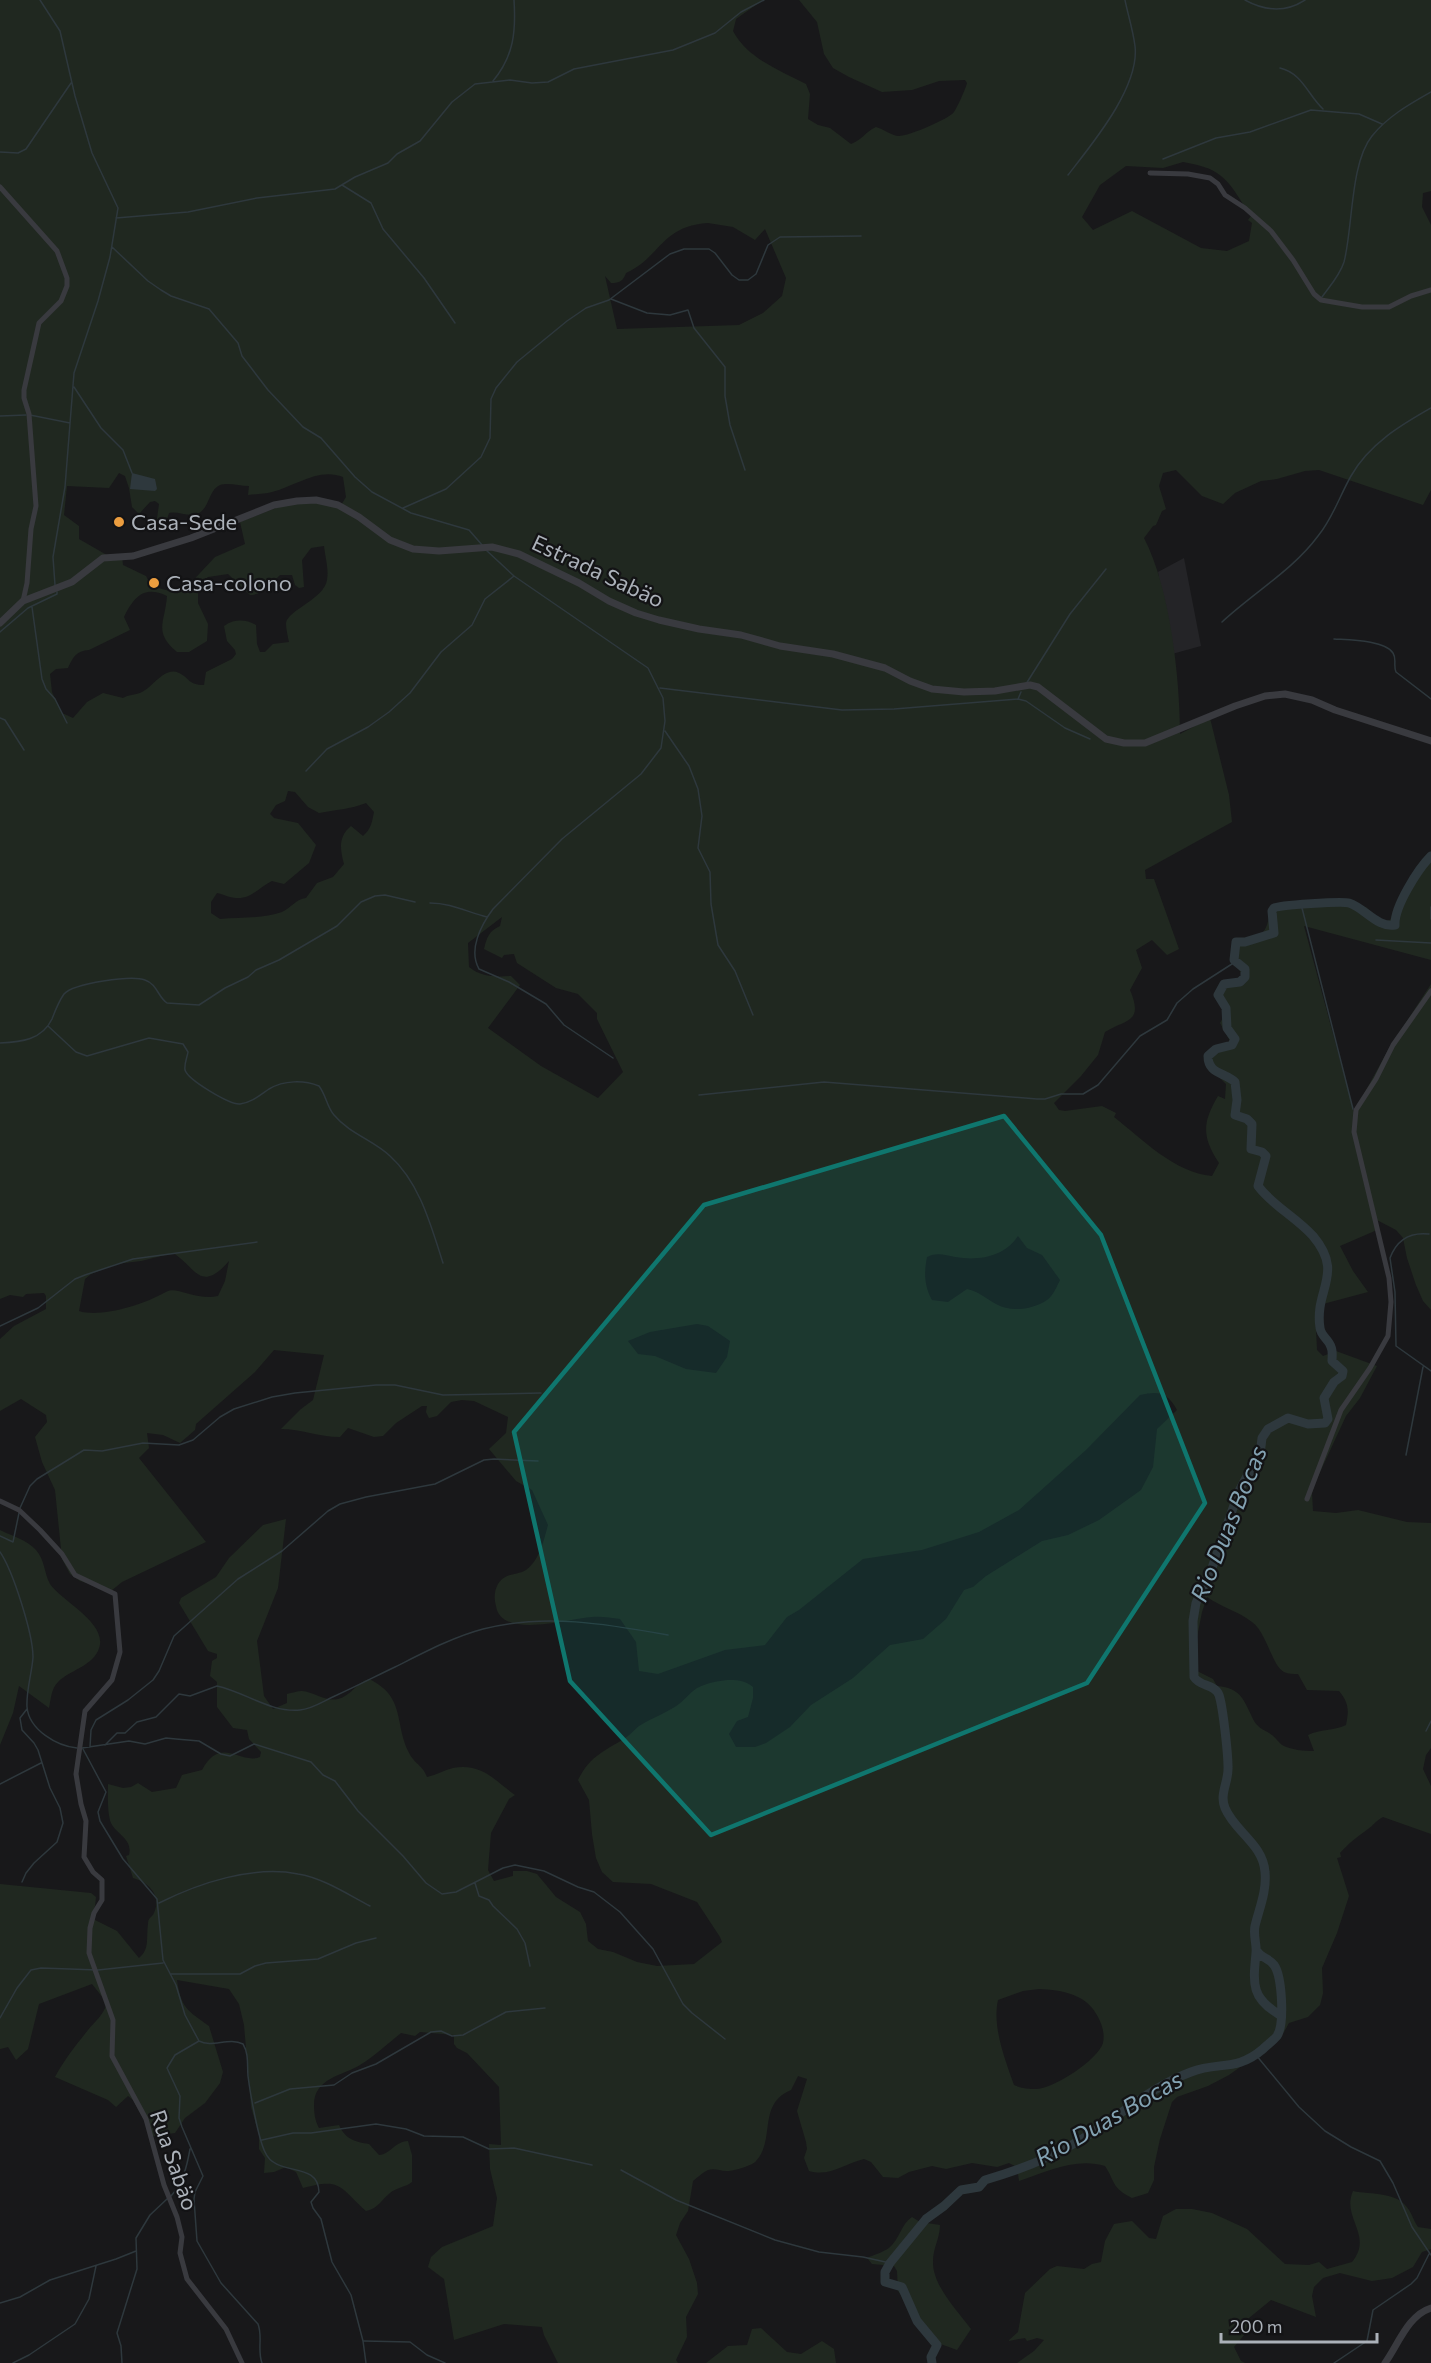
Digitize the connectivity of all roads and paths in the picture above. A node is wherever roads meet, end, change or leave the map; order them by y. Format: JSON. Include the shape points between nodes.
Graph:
{"nodes":[{"id":1,"x":1150,"y":173,"type":"dead end"},
{"id":2,"x":0,"y":188,"type":"edge"},
{"id":3,"x":1431,"y":290,"type":"edge"},
{"id":4,"x":23,"y":601,"type":"junction"},
{"id":5,"x":0,"y":622,"type":"edge"},
{"id":6,"x":1431,"y":741,"type":"edge"},
{"id":7,"x":1431,"y":991,"type":"edge"},
{"id":8,"x":1307,"y":1499,"type":"dead end"},
{"id":9,"x":0,"y":1501,"type":"edge"},
{"id":10,"x":1431,"y":2308,"type":"edge"},
{"id":11,"x":242,"y":2363,"type":"edge"},
{"id":12,"x":1385,"y":2363,"type":"edge"}],
"edges":[{"from":1,"to":3,"type":"street","via":[[1210,178],[1271,231],[1321,300],[1381,308]]},
{"from":2,"to":4,"type":"street","via":[[57,250],[67,278],[61,301],[39,323],[24,390],[36,506]]},
{"from":4,"to":5,"type":"street","name":"Estrada Sabäo"},
{"from":4,"to":6,"type":"street","name":"Estrada Sabäo","via":[[72,582],[103,558],[133,556],[274,505],[316,500],[338,505],[390,540],[413,549],[492,547],[519,554],[609,601],[659,620],[833,654],[885,668],[932,689],[964,692],[1038,687],[1106,740],[1145,743],[1265,696],[1285,694]]},
{"from":7,"to":8,"type":"street","via":[[1393,1045],[1354,1114],[1354,1132],[1389,1278],[1389,1332],[1341,1410]]},
{"from":9,"to":11,"type":"street","name":"Rua Sabäo","via":[[19,1510],[40,1530],[63,1554],[75,1575],[116,1594],[120,1652],[112,1680],[85,1711],[76,1774],[86,1821],[84,1857],[102,1880],[102,1900],[90,1928],[89,1953],[113,2020],[112,2056],[147,2119],[182,2236],[180,2253],[188,2279],[226,2329]]},
{"from":10,"to":12,"type":"street","via":[[1405,2329]]}]}
